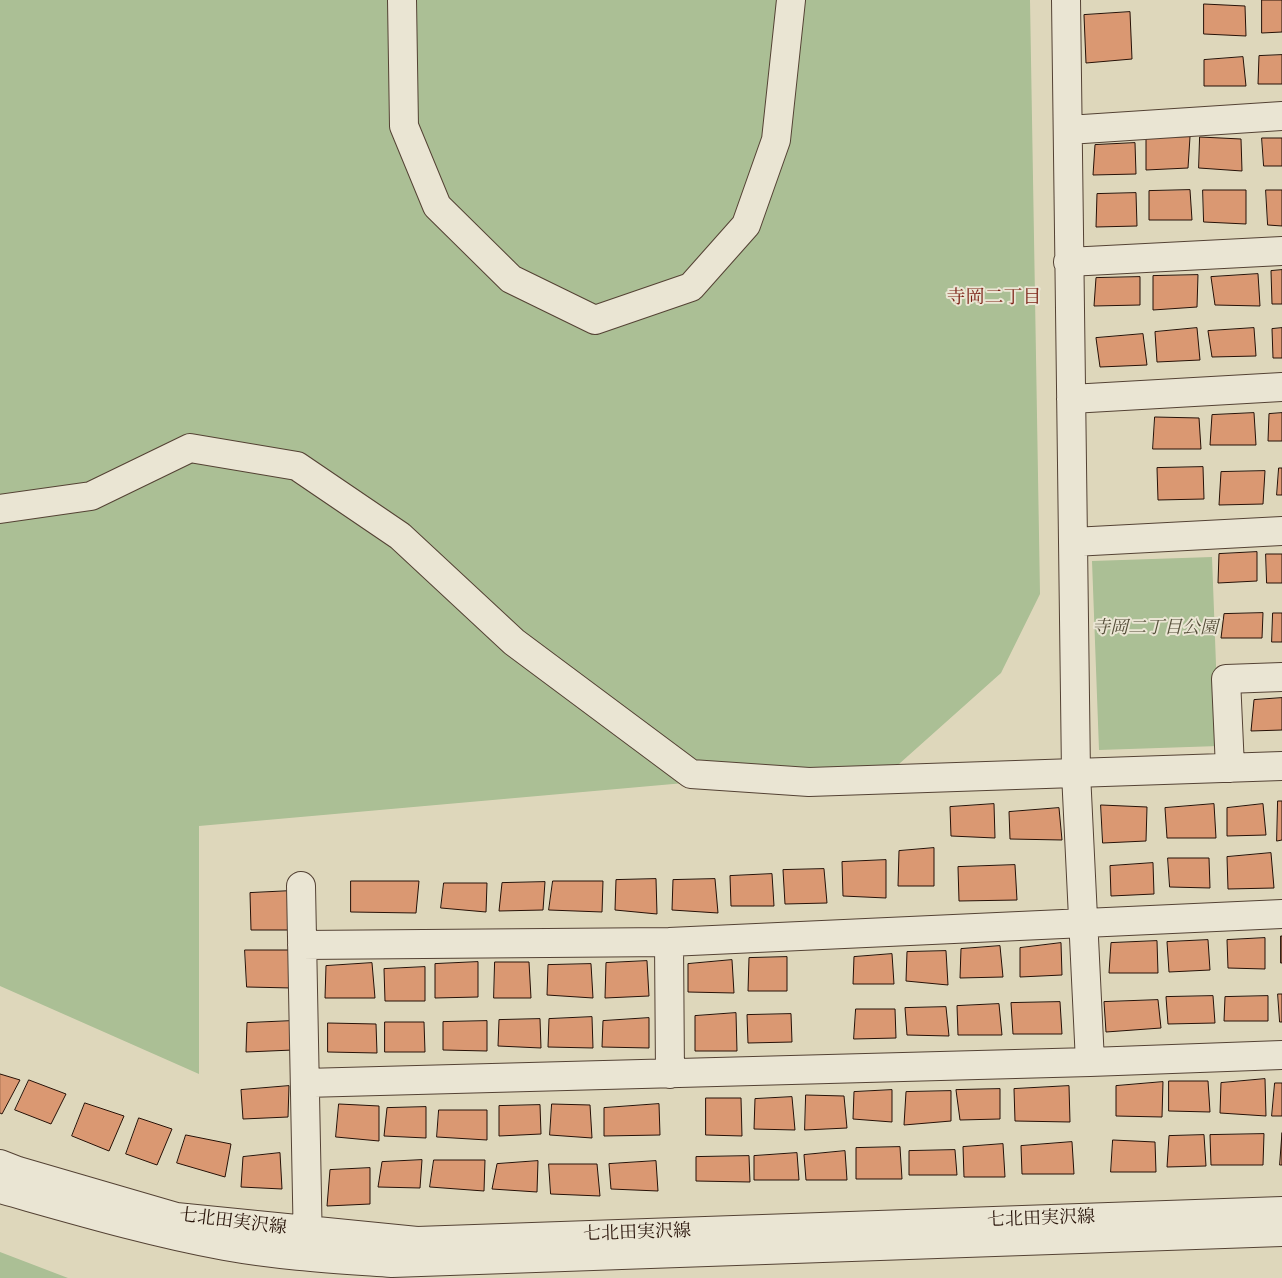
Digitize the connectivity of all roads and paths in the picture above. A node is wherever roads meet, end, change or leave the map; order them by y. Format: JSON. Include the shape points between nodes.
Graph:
{"nodes":[{"id":1,"x":402,"y":0,"type":"edge"},
{"id":2,"x":791,"y":0,"type":"edge"},
{"id":3,"x":1066,"y":0,"type":"edge"},
{"id":4,"x":1282,"y":116,"type":"edge"},
{"id":5,"x":1068,"y":130,"type":"junction"},
{"id":6,"x":1282,"y":251,"type":"edge"},
{"id":7,"x":1068,"y":262,"type":"junction"},
{"id":8,"x":1282,"y":387,"type":"edge"},
{"id":9,"x":1071,"y":399,"type":"junction"},
{"id":10,"x":0,"y":509,"type":"edge"},
{"id":11,"x":1282,"y":531,"type":"edge"},
{"id":12,"x":1073,"y":542,"type":"junction"},
{"id":13,"x":1282,"y":677,"type":"edge"},
{"id":14,"x":1282,"y":766,"type":"edge"},
{"id":15,"x":1230,"y":768,"type":"junction"},
{"id":16,"x":1076,"y":773,"type":"junction"},
{"id":17,"x":301,"y":886,"type":"dead end"},
{"id":18,"x":1282,"y":914,"type":"edge"},
{"id":19,"x":1084,"y":923,"type":"junction"},
{"id":20,"x":669,"y":942,"type":"junction"},
{"id":21,"x":302,"y":945,"type":"junction"},
{"id":22,"x":1282,"y":1055,"type":"edge"},
{"id":23,"x":1090,"y":1062,"type":"junction"},
{"id":24,"x":670,"y":1074,"type":"junction"},
{"id":25,"x":306,"y":1083,"type":"junction"},
{"id":26,"x":0,"y":1164,"type":"edge"},
{"id":27,"x":0,"y":1189,"type":"edge"},
{"id":28,"x":1282,"y":1211,"type":"edge"},
{"id":29,"x":1282,"y":1232,"type":"edge"},
{"id":30,"x":308,"y":1243,"type":"junction"}],
"edges":[{"from":1,"to":2,"type":"street","via":[[404,126],[437,206],[511,280],[595,320],[691,287],[746,225],[776,140]]},
{"from":3,"to":5,"type":"street"},
{"from":4,"to":5,"type":"street"},
{"from":5,"to":7,"type":"street"},
{"from":6,"to":7,"type":"street"},
{"from":7,"to":9,"type":"street"},
{"from":8,"to":9,"type":"street"},
{"from":9,"to":12,"type":"street"},
{"from":10,"to":16,"type":"street","via":[[91,496],[190,448],[297,466],[400,536],[514,642],[691,774],[809,782]]},
{"from":11,"to":12,"type":"street"},
{"from":12,"to":16,"type":"street"},
{"from":13,"to":15,"type":"street","via":[[1226,680]]},
{"from":14,"to":15,"type":"street"},
{"from":15,"to":16,"type":"street"},
{"from":16,"to":19,"type":"street"},
{"from":17,"to":21,"type":"street"},
{"from":18,"to":19,"type":"street"},
{"from":19,"to":20,"type":"street"},
{"from":19,"to":23,"type":"street"},
{"from":20,"to":21,"type":"street"},
{"from":20,"to":24,"type":"street"},
{"from":21,"to":25,"type":"street"},
{"from":22,"to":23,"type":"street"},
{"from":23,"to":24,"type":"street"},
{"from":24,"to":25,"type":"street"},
{"from":25,"to":30,"type":"street"},
{"from":26,"to":30,"type":"street","name":"七北田実沢線","via":[[176,1217]]},
{"from":27,"to":30,"type":"street","via":[[147,1230],[227,1246]]},
{"from":28,"to":30,"type":"street","name":"七北田実沢線"},
{"from":29,"to":30,"type":"street","via":[[392,1263]]}]}
